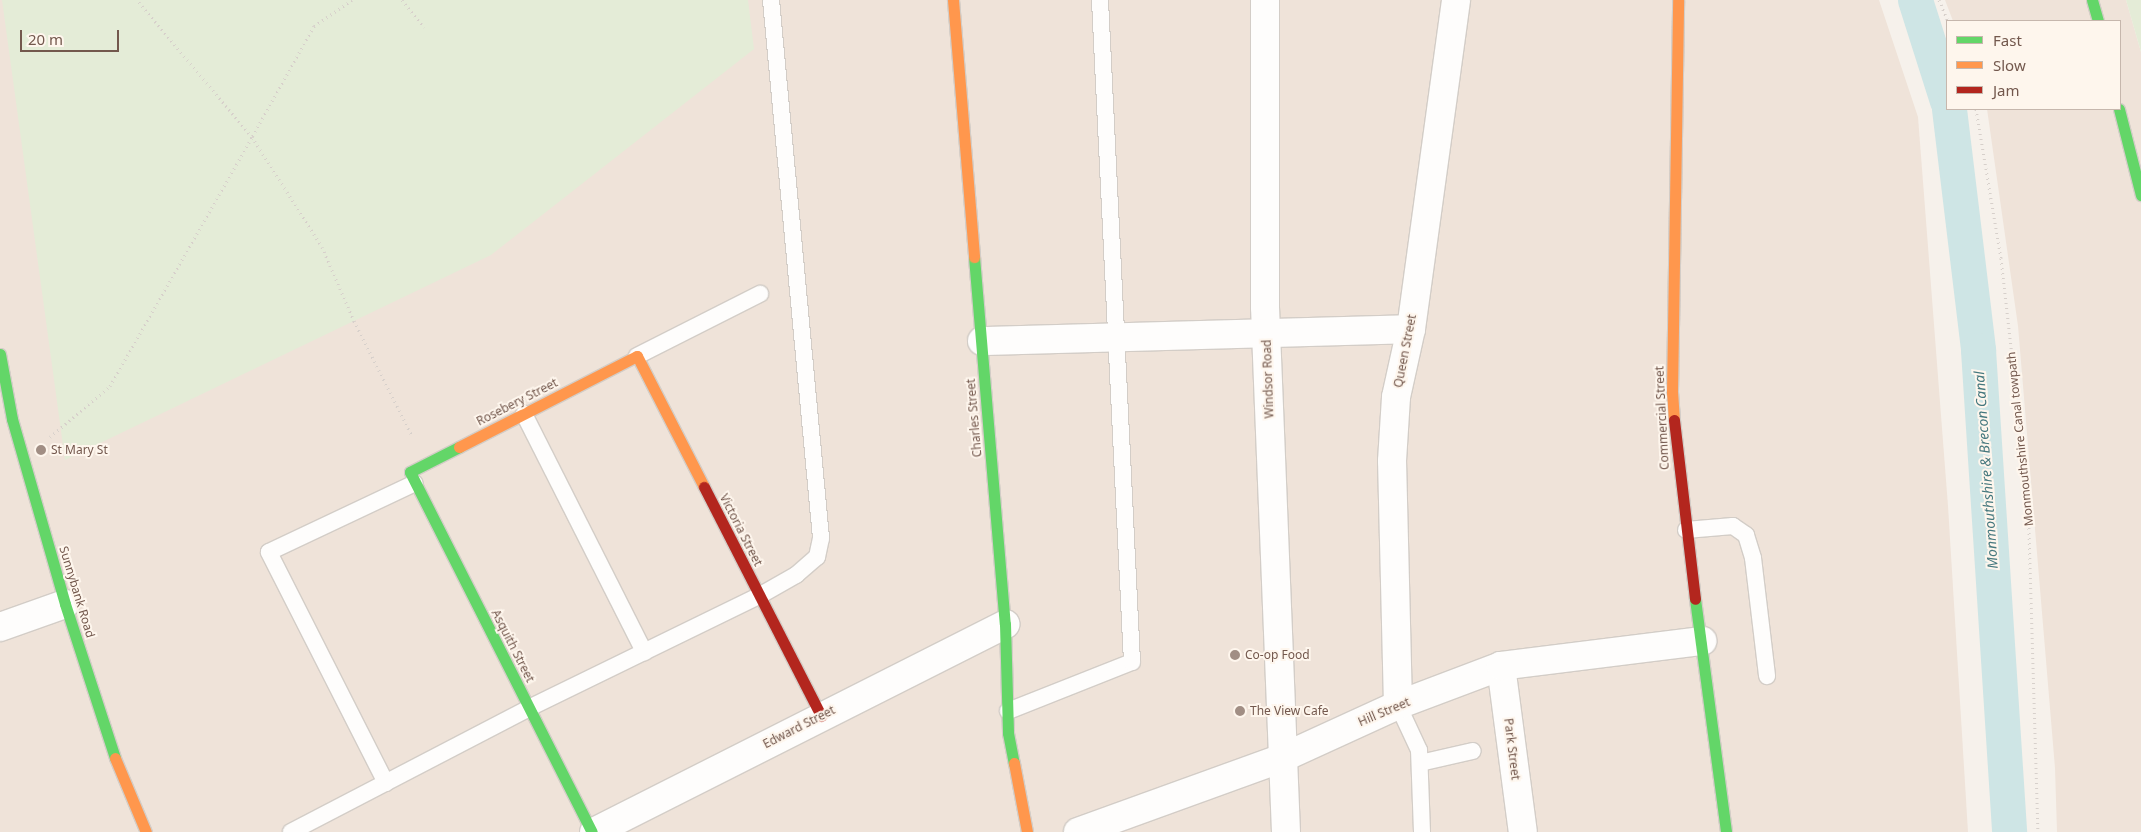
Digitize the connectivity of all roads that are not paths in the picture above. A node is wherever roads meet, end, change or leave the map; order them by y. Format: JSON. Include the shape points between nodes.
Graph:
{"nodes":[{"id":1,"x":771,"y":0,"type":"edge"},
{"id":2,"x":953,"y":0,"type":"edge"},
{"id":3,"x":1100,"y":0,"type":"edge"},
{"id":4,"x":1265,"y":0,"type":"edge"},
{"id":5,"x":1456,"y":0,"type":"edge"},
{"id":6,"x":1678,"y":0,"type":"edge"},
{"id":7,"x":2092,"y":0,"type":"edge"},
{"id":8,"x":2098,"y":20,"type":"edge"},
{"id":9,"x":2120,"y":110,"type":"edge"},
{"id":10,"x":2141,"y":195,"type":"edge"},
{"id":11,"x":760,"y":294,"type":"dead end"},
{"id":12,"x":1411,"y":329,"type":"junction"},
{"id":13,"x":1266,"y":332,"type":"junction"},
{"id":14,"x":1118,"y":336,"type":"junction"},
{"id":15,"x":982,"y":341,"type":"junction"},
{"id":16,"x":0,"y":354,"type":"edge"},
{"id":17,"x":638,"y":356,"type":"junction"},
{"id":18,"x":524,"y":414,"type":"junction"},
{"id":19,"x":412,"y":478,"type":"junction"},
{"id":20,"x":1686,"y":530,"type":"junction"},
{"id":21,"x":759,"y":596,"type":"junction"},
{"id":22,"x":65,"y":604,"type":"junction"},
{"id":23,"x":1005,"y":624,"type":"junction"},
{"id":24,"x":0,"y":627,"type":"edge"},
{"id":25,"x":1702,"y":641,"type":"junction"},
{"id":26,"x":644,"y":652,"type":"junction"},
{"id":27,"x":1501,"y":666,"type":"junction"},
{"id":28,"x":1767,"y":676,"type":"dead end"},
{"id":29,"x":1398,"y":705,"type":"junction"},
{"id":30,"x":529,"y":708,"type":"junction"},
{"id":31,"x":1008,"y":711,"type":"junction"},
{"id":32,"x":821,"y":716,"type":"junction"},
{"id":33,"x":1473,"y":751,"type":"dead end"},
{"id":34,"x":1282,"y":758,"type":"junction"},
{"id":35,"x":1420,"y":763,"type":"junction"},
{"id":36,"x":386,"y":783,"type":"junction"},
{"id":37,"x":146,"y":832,"type":"edge"},
{"id":38,"x":291,"y":832,"type":"edge"},
{"id":39,"x":593,"y":832,"type":"edge"},
{"id":40,"x":1027,"y":832,"type":"edge"},
{"id":41,"x":1078,"y":832,"type":"edge"},
{"id":42,"x":1286,"y":832,"type":"edge"},
{"id":43,"x":1422,"y":832,"type":"edge"},
{"id":44,"x":1522,"y":832,"type":"edge"},
{"id":45,"x":1726,"y":832,"type":"edge"}],
"edges":[{"from":1,"to":21,"type":"lane","via":[[821,538],[817,557],[796,575]]},
{"from":2,"to":15,"type":"street","name":"Charles Street"},
{"from":3,"to":14,"type":"lane"},
{"from":4,"to":13,"type":"street","name":"Windsor Road"},
{"from":5,"to":12,"type":"street","name":"Queen Street"},
{"from":6,"to":20,"type":"street","name":"Commercial Street","via":[[1672,392]]},
{"from":7,"to":8,"type":"street"},
{"from":9,"to":10,"type":"street"},
{"from":11,"to":17,"type":"lane"},
{"from":12,"to":13,"type":"street"},
{"from":12,"to":29,"type":"street","name":"Queen Street","via":[[1396,397],[1392,461]]},
{"from":13,"to":14,"type":"street"},
{"from":13,"to":34,"type":"street","name":"Windsor Road"},
{"from":14,"to":15,"type":"street"},
{"from":14,"to":31,"type":"lane","via":[[1132,662]]},
{"from":15,"to":23,"type":"street","name":"Charles Street"},
{"from":16,"to":22,"type":"street","name":"Sunnybank Road","via":[[24,460]]},
{"from":17,"to":18,"type":"street","name":"Rosebery Street"},
{"from":17,"to":21,"type":"street","name":"Victoria Street"},
{"from":18,"to":19,"type":"street","name":"Rosebery Street"},
{"from":18,"to":26,"type":"lane"},
{"from":19,"to":30,"type":"street","name":"Asquith Street"},
{"from":19,"to":36,"type":"lane","via":[[269,552]]},
{"from":20,"to":25,"type":"street","name":"Commercial Street"},
{"from":20,"to":28,"type":"lane","via":[[1733,526],[1746,535],[1753,558]]},
{"from":21,"to":26,"type":"lane"},
{"from":21,"to":32,"type":"street","name":"Victoria Street"},
{"from":22,"to":24,"type":"street"},
{"from":22,"to":37,"type":"street","name":"Sunnybank Road","via":[[117,765]]},
{"from":23,"to":31,"type":"street","name":"Charles Street"},
{"from":23,"to":32,"type":"street","name":"Edward Street"},
{"from":25,"to":27,"type":"street","name":"Hill Street"},
{"from":25,"to":45,"type":"street","name":"Commercial Street"},
{"from":26,"to":30,"type":"lane"},
{"from":27,"to":29,"type":"street","name":"Hill Street"},
{"from":27,"to":44,"type":"street","name":"Park Street"},
{"from":29,"to":34,"type":"street","name":"Hill Street"},
{"from":29,"to":35,"type":"lane","via":[[1419,750]]},
{"from":30,"to":36,"type":"lane"},
{"from":30,"to":39,"type":"street","name":"Asquith Street"},
{"from":31,"to":40,"type":"street","name":"Charles Street","via":[[1008,733]]},
{"from":32,"to":39,"type":"street","name":"Edward Street"},
{"from":33,"to":35,"type":"lane"},
{"from":34,"to":41,"type":"street","name":"Hill Street"},
{"from":34,"to":42,"type":"street","name":"Windsor Road"},
{"from":35,"to":43,"type":"lane"},
{"from":36,"to":38,"type":"lane"}]}
